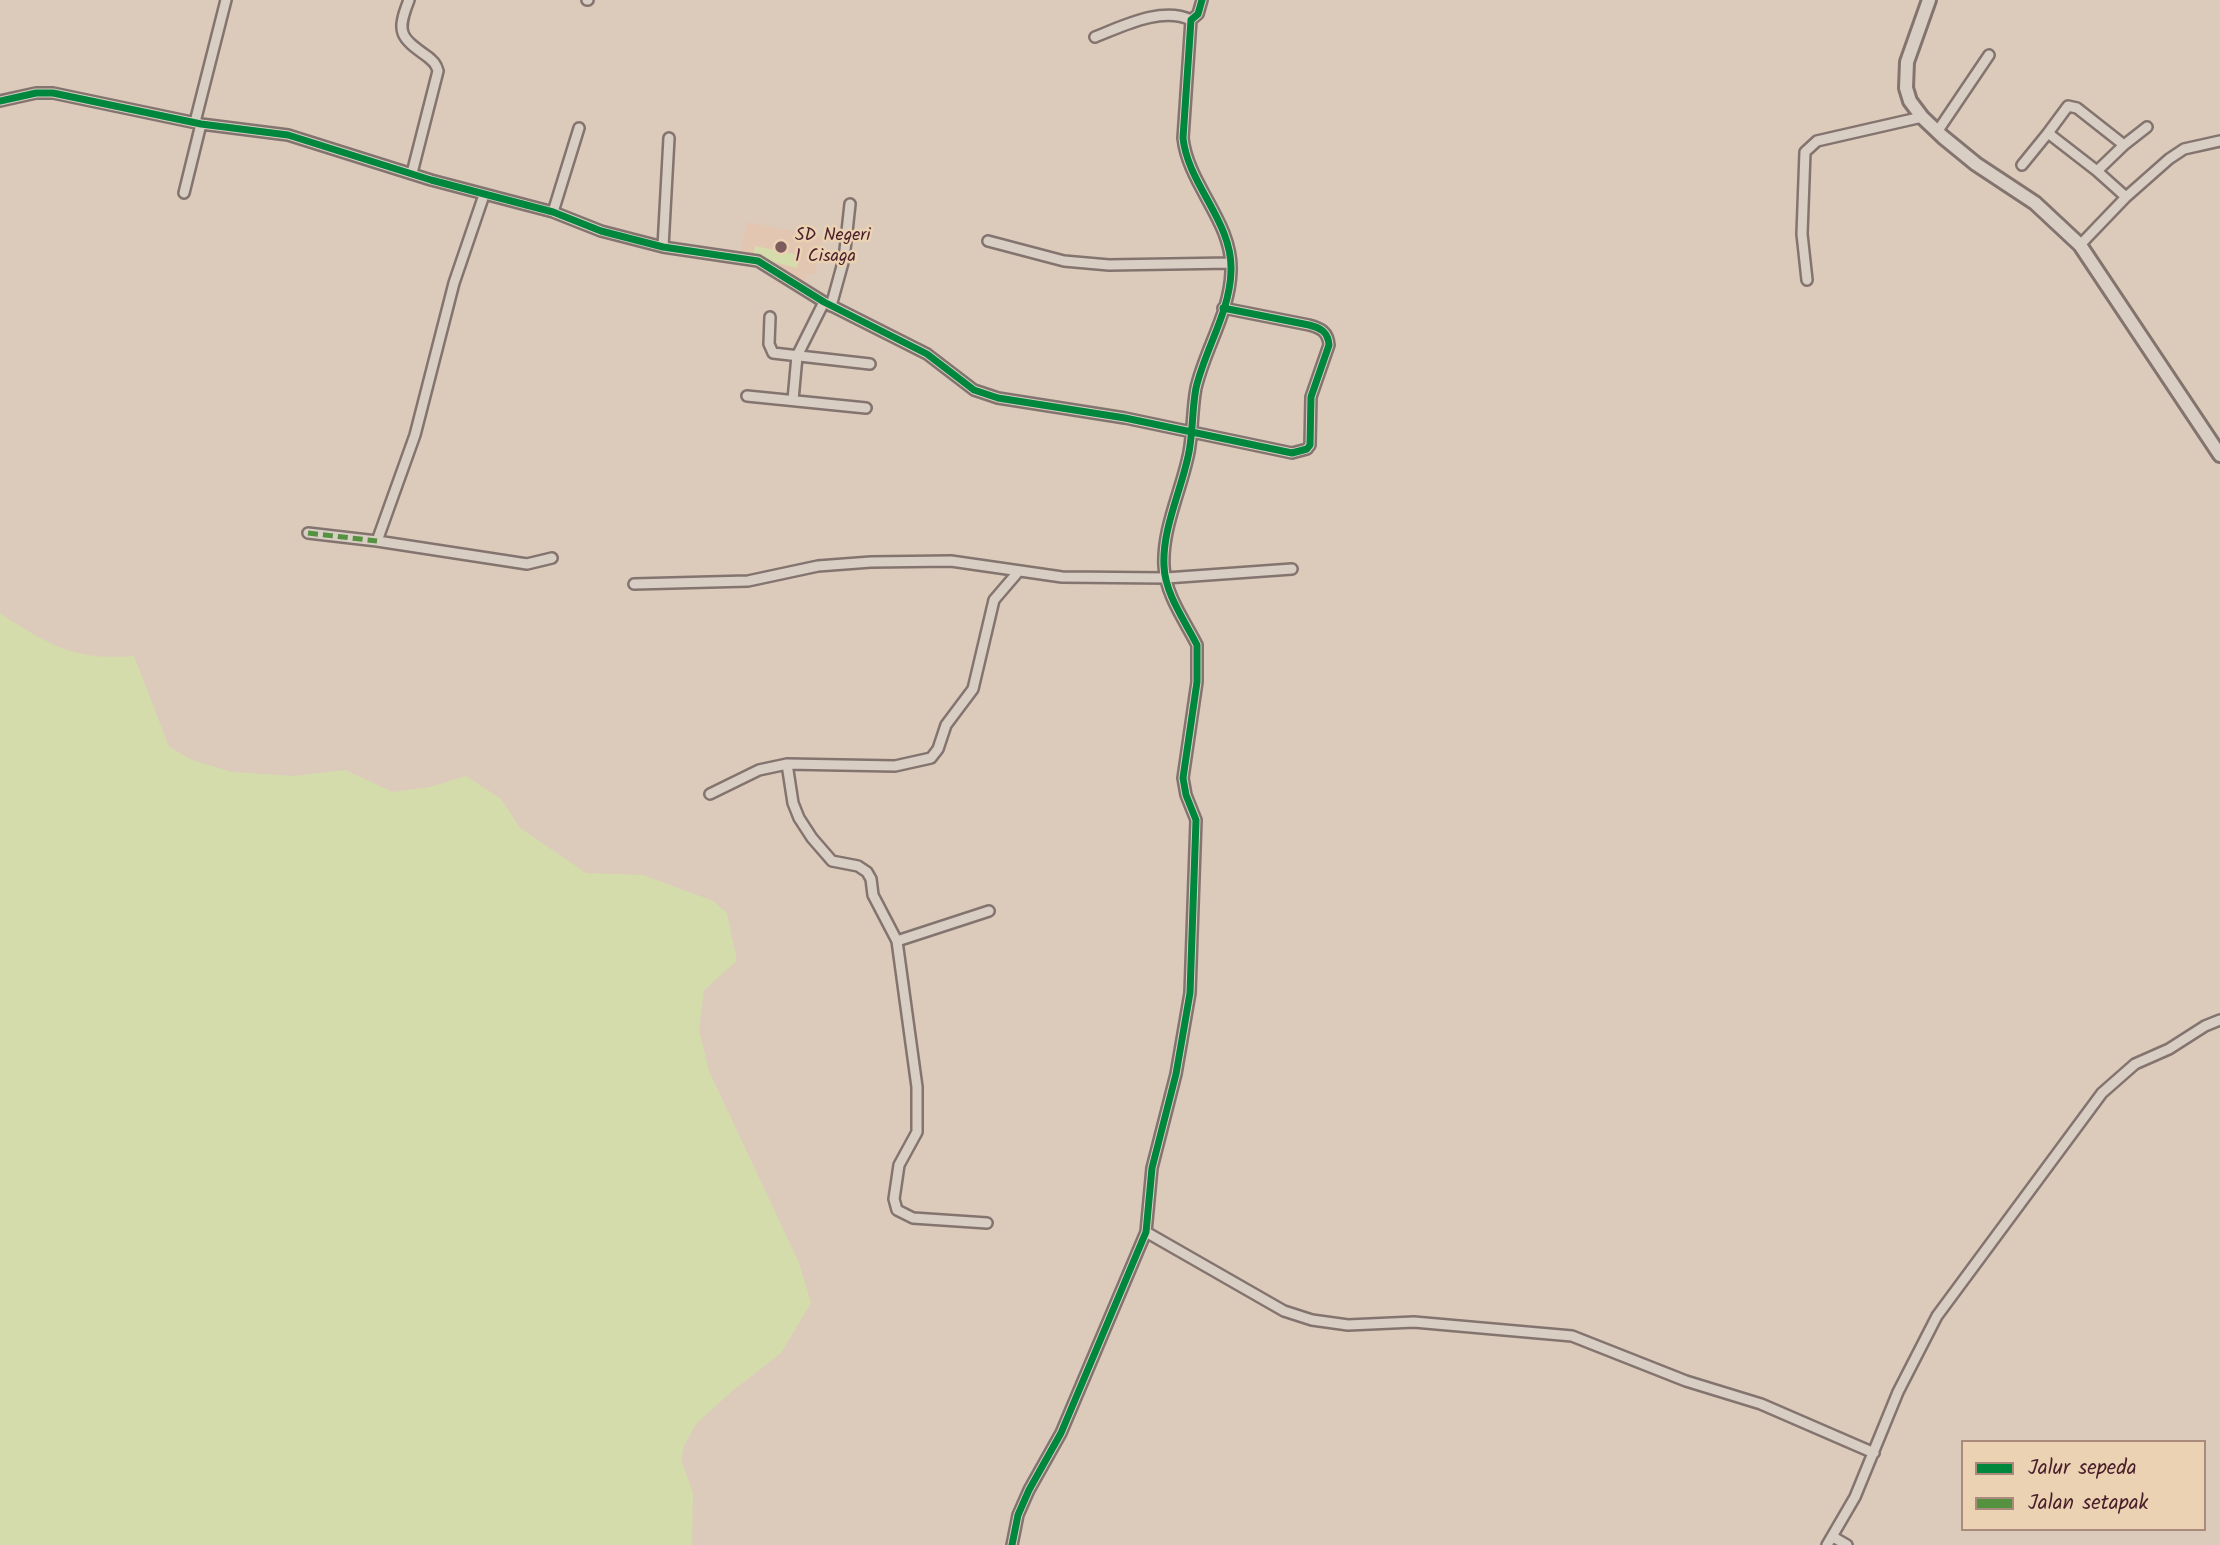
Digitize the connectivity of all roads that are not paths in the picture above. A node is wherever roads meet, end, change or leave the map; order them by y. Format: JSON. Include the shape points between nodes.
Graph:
{"nodes":[{"id":1,"x":226,"y":0,"type":"edge"},
{"id":2,"x":409,"y":0,"type":"edge"},
{"id":3,"x":1202,"y":0,"type":"edge"},
{"id":4,"x":1929,"y":0,"type":"edge"},
{"id":5,"x":1191,"y":20,"type":"junction"},
{"id":6,"x":1095,"y":37,"type":"dead end"},
{"id":7,"x":1989,"y":55,"type":"dead end"},
{"id":8,"x":0,"y":101,"type":"edge"},
{"id":9,"x":1922,"y":117,"type":"junction"},
{"id":10,"x":198,"y":123,"type":"junction"},
{"id":11,"x":2147,"y":127,"type":"dead end"},
{"id":12,"x":579,"y":128,"type":"dead end"},
{"id":13,"x":1937,"y":132,"type":"junction"},
{"id":14,"x":2049,"y":133,"type":"junction"},
{"id":15,"x":669,"y":138,"type":"dead end"},
{"id":16,"x":2220,"y":141,"type":"edge"},
{"id":17,"x":2124,"y":145,"type":"junction"},
{"id":18,"x":2022,"y":165,"type":"dead end"},
{"id":19,"x":2097,"y":171,"type":"junction"},
{"id":20,"x":412,"y":173,"type":"junction"},
{"id":21,"x":184,"y":193,"type":"dead end"},
{"id":22,"x":484,"y":195,"type":"junction"},
{"id":23,"x":2126,"y":197,"type":"junction"},
{"id":24,"x":850,"y":204,"type":"dead end"},
{"id":25,"x":553,"y":212,"type":"junction"},
{"id":26,"x":988,"y":242,"type":"dead end"},
{"id":27,"x":2080,"y":245,"type":"junction"},
{"id":28,"x":663,"y":247,"type":"junction"},
{"id":29,"x":1231,"y":262,"type":"junction"},
{"id":30,"x":1807,"y":280,"type":"dead end"},
{"id":31,"x":827,"y":304,"type":"junction"},
{"id":32,"x":1223,"y":308,"type":"junction"},
{"id":33,"x":771,"y":317,"type":"dead end"},
{"id":34,"x":797,"y":356,"type":"junction"},
{"id":35,"x":870,"y":364,"type":"dead end"},
{"id":36,"x":747,"y":396,"type":"dead end"},
{"id":37,"x":793,"y":400,"type":"junction"},
{"id":38,"x":866,"y":408,"type":"dead end"},
{"id":39,"x":1192,"y":432,"type":"junction"},
{"id":40,"x":2220,"y":455,"type":"edge"},
{"id":41,"x":308,"y":533,"type":"dead end"},
{"id":42,"x":377,"y":541,"type":"junction"},
{"id":43,"x":552,"y":558,"type":"dead end"},
{"id":44,"x":1292,"y":569,"type":"dead end"},
{"id":45,"x":1018,"y":572,"type":"junction"},
{"id":46,"x":1167,"y":578,"type":"junction"},
{"id":47,"x":634,"y":584,"type":"dead end"},
{"id":48,"x":787,"y":764,"type":"junction"},
{"id":49,"x":710,"y":794,"type":"dead end"},
{"id":50,"x":989,"y":911,"type":"dead end"},
{"id":51,"x":897,"y":941,"type":"junction"},
{"id":52,"x":2220,"y":1020,"type":"edge"},
{"id":53,"x":987,"y":1223,"type":"dead end"},
{"id":54,"x":1146,"y":1232,"type":"junction"},
{"id":55,"x":1874,"y":1453,"type":"junction"},
{"id":56,"x":1830,"y":1541,"type":"edge"},
{"id":57,"x":1012,"y":1545,"type":"edge"},
{"id":58,"x":1847,"y":1545,"type":"edge"}],
"edges":[{"from":1,"to":10,"type":"street"},
{"from":2,"to":20,"type":"street","via":[[401,26],[404,39],[434,62],[438,71]]},
{"from":3,"to":5,"type":"street"},
{"from":4,"to":9,"type":"main road","via":[[1905,75],[1910,101]]},
{"from":5,"to":6,"type":"street","via":[[1170,15],[1147,19]]},
{"from":5,"to":29,"type":"street","via":[[1184,146],[1230,249]]},
{"from":7,"to":13,"type":"street"},
{"from":8,"to":10,"type":"street","via":[[53,93]]},
{"from":9,"to":13,"type":"main road"},
{"from":9,"to":30,"type":"street","via":[[1817,141],[1805,152],[1802,234]]},
{"from":10,"to":20,"type":"street","via":[[288,135]]},
{"from":10,"to":21,"type":"street"},
{"from":11,"to":17,"type":"street"},
{"from":12,"to":25,"type":"street"},
{"from":13,"to":27,"type":"main road","via":[[2035,203]]},
{"from":14,"to":17,"type":"street","via":[[2070,105]]},
{"from":14,"to":18,"type":"street"},
{"from":14,"to":19,"type":"street"},
{"from":15,"to":28,"type":"street"},
{"from":16,"to":23,"type":"street","via":[[2184,149]]},
{"from":17,"to":19,"type":"street"},
{"from":19,"to":23,"type":"street"},
{"from":20,"to":22,"type":"street"},
{"from":22,"to":25,"type":"street"},
{"from":22,"to":42,"type":"street","via":[[454,283],[415,435]]},
{"from":23,"to":27,"type":"street"},
{"from":24,"to":31,"type":"street","via":[[844,259]]},
{"from":25,"to":28,"type":"street","via":[[601,231]]},
{"from":26,"to":29,"type":"street","via":[[1064,261],[1109,265]]},
{"from":27,"to":40,"type":"main road"},
{"from":28,"to":31,"type":"street","via":[[758,261]]},
{"from":29,"to":32,"type":"street"},
{"from":31,"to":34,"type":"street"},
{"from":31,"to":39,"type":"street","via":[[927,354],[974,390]]},
{"from":32,"to":39,"type":"street","via":[[1196,388]]},
{"from":32,"to":39,"type":"street","via":[[1320,328],[1328,337],[1311,397],[1310,445],[1292,453]]},
{"from":33,"to":34,"type":"street","via":[[771,351]]},
{"from":34,"to":35,"type":"street"},
{"from":34,"to":37,"type":"street"},
{"from":36,"to":37,"type":"street"},
{"from":37,"to":38,"type":"street"},
{"from":39,"to":46,"type":"street","via":[[1167,541]]},
{"from":41,"to":42,"type":"street"},
{"from":42,"to":43,"type":"street","via":[[527,564]]},
{"from":44,"to":46,"type":"street"},
{"from":45,"to":46,"type":"street"},
{"from":45,"to":47,"type":"street","via":[[950,561],[870,562],[748,581]]},
{"from":45,"to":48,"type":"street","via":[[994,600],[973,689],[946,725],[931,758],[895,766]]},
{"from":46,"to":54,"type":"street","via":[[1198,654],[1183,778],[1196,820],[1189,993],[1176,1074],[1152,1168]]},
{"from":48,"to":49,"type":"street","via":[[759,770]]},
{"from":48,"to":51,"type":"street","via":[[799,818],[832,861],[867,872],[873,895]]},
{"from":50,"to":51,"type":"street"},
{"from":51,"to":53,"type":"street","via":[[917,1087],[917,1132],[899,1165],[897,1210],[913,1218]]},
{"from":52,"to":55,"type":"street","via":[[2135,1064],[2102,1093],[1937,1316],[1898,1392]]},
{"from":54,"to":55,"type":"street","via":[[1284,1311],[1312,1320],[1348,1325],[1414,1322],[1572,1336],[1686,1381],[1761,1404]]},
{"from":54,"to":57,"type":"street","via":[[1061,1433],[1018,1515]]},
{"from":55,"to":56,"type":"street"},
{"from":56,"to":58,"type":"street"}]}
